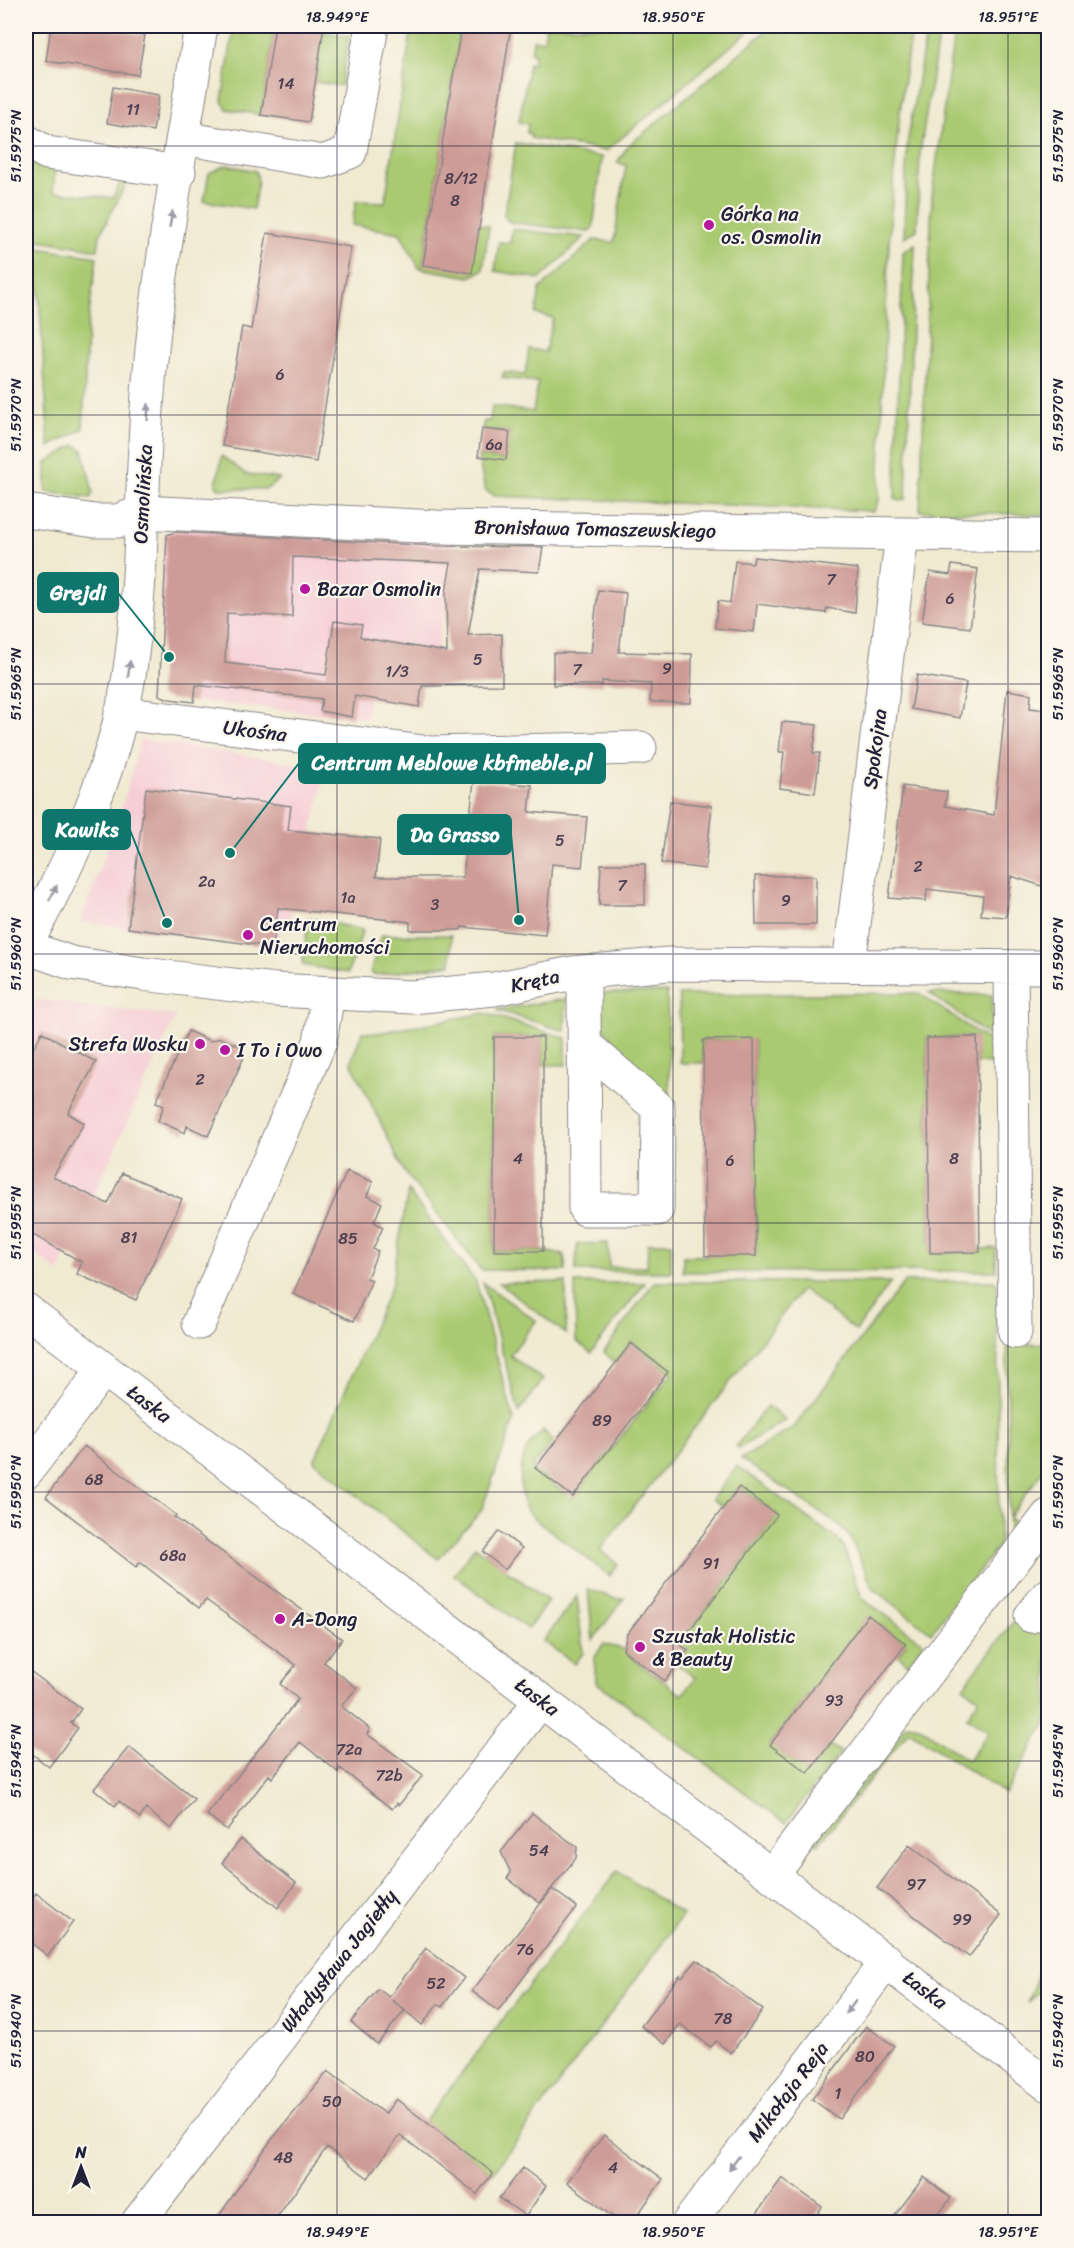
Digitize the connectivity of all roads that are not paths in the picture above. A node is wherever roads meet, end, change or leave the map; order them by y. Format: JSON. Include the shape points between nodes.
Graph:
{"nodes":[{"id":1,"x":201,"y":26,"type":"edge"},
{"id":2,"x":372,"y":26,"type":"edge"},
{"id":3,"x":183,"y":138,"type":"junction"},
{"id":4,"x":26,"y":141,"type":"edge"},
{"id":5,"x":178,"y":172,"type":"junction"},
{"id":6,"x":26,"y":511,"type":"edge"},
{"id":7,"x":142,"y":512,"type":"junction"},
{"id":8,"x":902,"y":534,"type":"junction"},
{"id":9,"x":1048,"y":536,"type":"edge"},
{"id":10,"x":121,"y":713,"type":"junction"},
{"id":11,"x":640,"y":748,"type":"dead end"},
{"id":12,"x":26,"y":946,"type":"edge"},
{"id":13,"x":849,"y":965,"type":"junction"},
{"id":14,"x":1011,"y":968,"type":"junction"},
{"id":15,"x":1048,"y":968,"type":"edge"},
{"id":16,"x":573,"y":973,"type":"junction"},
{"id":17,"x":328,"y":993,"type":"junction"},
{"id":18,"x":584,"y":1044,"type":"junction"},
{"id":19,"x":26,"y":1310,"type":"edge"},
{"id":20,"x":199,"y":1323,"type":"dead end"},
{"id":21,"x":1015,"y":1332,"type":"dead end"},
{"id":22,"x":104,"y":1369,"type":"junction"},
{"id":23,"x":26,"y":1472,"type":"edge"},
{"id":24,"x":1048,"y":1516,"type":"edge"},
{"id":25,"x":541,"y":1700,"type":"junction"},
{"id":26,"x":772,"y":1875,"type":"junction"},
{"id":27,"x":886,"y":1961,"type":"junction"},
{"id":28,"x":1048,"y":2085,"type":"edge"},
{"id":29,"x":138,"y":2223,"type":"edge"},
{"id":30,"x":689,"y":2223,"type":"edge"}],
"edges":[{"from":1,"to":3,"type":"street","name":"Osmolińska"},
{"from":2,"to":3,"type":"street","via":[[350,152],[323,162]]},
{"from":3,"to":5,"type":"street","name":"Osmolińska"},
{"from":4,"to":5,"type":"street","via":[[47,153]]},
{"from":7,"to":5,"type":"street","name":"Osmolińska","one_way":true,"via":[[151,359]]},
{"from":6,"to":7,"type":"street","via":[[95,521],[118,521]]},
{"from":7,"to":8,"type":"street","name":"Bronisława Tomaszewskiego","via":[[437,527]]},
{"from":10,"to":7,"type":"street","name":"Osmolińska","one_way":true,"via":[[130,664]]},
{"from":8,"to":9,"type":"street","name":"Bronisława Tomaszewskiego"},
{"from":8,"to":13,"type":"street","name":"Spokojna"},
{"from":10,"to":11,"type":"street","name":"Ukośna","via":[[431,753]]},
{"from":12,"to":10,"type":"street","name":"Osmolińska","one_way":true,"via":[[89,814]]},
{"from":12,"to":17,"type":"street","name":"Kręta","via":[[70,963],[275,990]]},
{"from":13,"to":14,"type":"street","name":"Kręta"},
{"from":13,"to":16,"type":"street","name":"Kręta","via":[[669,964]]},
{"from":14,"to":15,"type":"street","name":"Kręta"},
{"from":14,"to":21,"type":"street"},
{"from":16,"to":17,"type":"street","name":"Kręta","via":[[494,989],[412,997]]},
{"from":16,"to":18,"type":"street","via":[[584,987]]},
{"from":17,"to":20,"type":"street","via":[[320,1042]]},
{"from":18,"to":18,"type":"street","via":[[585,1209],[657,1209],[658,1108]]},
{"from":19,"to":22,"type":"street","name":"Łaska"},
{"from":22,"to":23,"type":"street"},
{"from":22,"to":25,"type":"street","name":"Łaska"},
{"from":24,"to":26,"type":"street"},
{"from":25,"to":26,"type":"street","name":"Łaska"},
{"from":25,"to":29,"type":"street","name":"Władysława Jagiełły"},
{"from":26,"to":27,"type":"street","name":"Łaska"},
{"from":27,"to":28,"type":"street","name":"Łaska"},
{"from":27,"to":30,"type":"street","name":"Mikołaja Reja","one_way":true}]}
